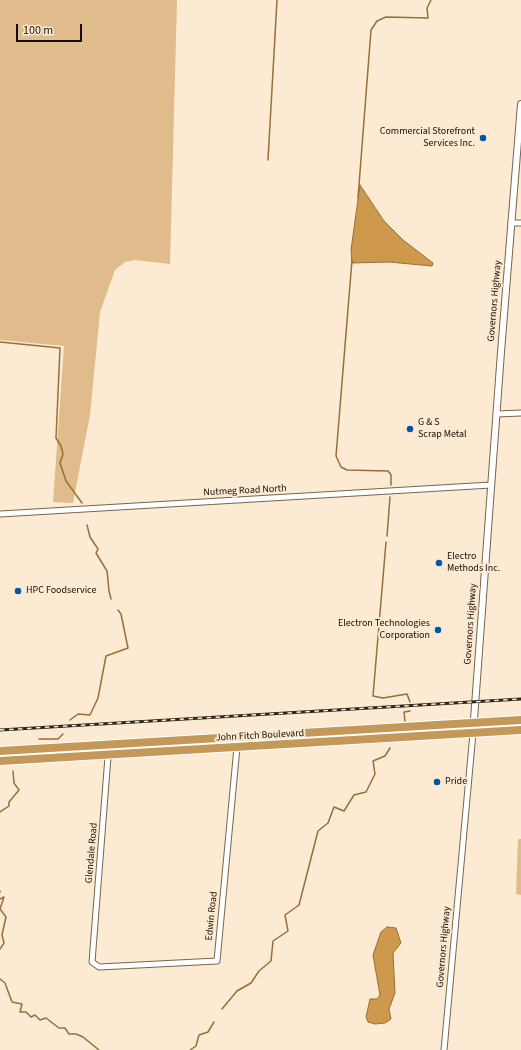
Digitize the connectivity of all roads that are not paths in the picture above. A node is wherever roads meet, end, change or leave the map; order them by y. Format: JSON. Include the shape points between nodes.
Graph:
{"nodes":[{"id":1,"x":521,"y":104,"type":"edge"},
{"id":2,"x":511,"y":223,"type":"junction"},
{"id":3,"x":521,"y":223,"type":"edge"},
{"id":4,"x":521,"y":413,"type":"edge"},
{"id":5,"x":497,"y":414,"type":"junction"},
{"id":6,"x":491,"y":485,"type":"junction"},
{"id":7,"x":0,"y":514,"type":"edge"},
{"id":8,"x":521,"y":720,"type":"edge"},
{"id":9,"x":474,"y":723,"type":"junction"},
{"id":10,"x":521,"y":730,"type":"edge"},
{"id":11,"x":473,"y":733,"type":"junction"},
{"id":12,"x":109,"y":744,"type":"junction"},
{"id":13,"x":237,"y":747,"type":"junction"},
{"id":14,"x":0,"y":751,"type":"edge"},
{"id":15,"x":108,"y":754,"type":"junction"},
{"id":16,"x":0,"y":761,"type":"edge"},
{"id":17,"x":92,"y":962,"type":"joint"},
{"id":18,"x":444,"y":1050,"type":"edge"}],
"edges":[{"from":1,"to":2,"type":"street","name":"Governors Highway"},
{"from":2,"to":3,"type":"street"},
{"from":2,"to":5,"type":"street","name":"Governors Highway"},
{"from":4,"to":5,"type":"street"},
{"from":5,"to":6,"type":"street","name":"Governors Highway"},
{"from":6,"to":7,"type":"street","name":"Nutmeg Road North"},
{"from":6,"to":9,"type":"street","name":"Governors Highway"},
{"from":8,"to":9,"type":"highway","name":"John Fitch Boulevard"},
{"from":9,"to":11,"type":"street","name":"Governors Highway"},
{"from":9,"to":12,"type":"highway","name":"John Fitch Boulevard"},
{"from":10,"to":11,"type":"highway","name":"John Fitch Boulevard"},
{"from":11,"to":13,"type":"highway","name":"John Fitch Boulevard"},
{"from":11,"to":18,"type":"street","name":"Governors Highway"},
{"from":12,"to":14,"type":"highway","name":"John Fitch Boulevard"},
{"from":12,"to":15,"type":"street","name":"Glendale Road"},
{"from":13,"to":15,"type":"highway","name":"John Fitch Boulevard"},
{"from":13,"to":17,"type":"street","name":"Edwin Road","via":[[217,960],[99,967]]},
{"from":15,"to":16,"type":"highway","name":"John Fitch Boulevard"},
{"from":15,"to":17,"type":"street","name":"Glendale Road"}]}
